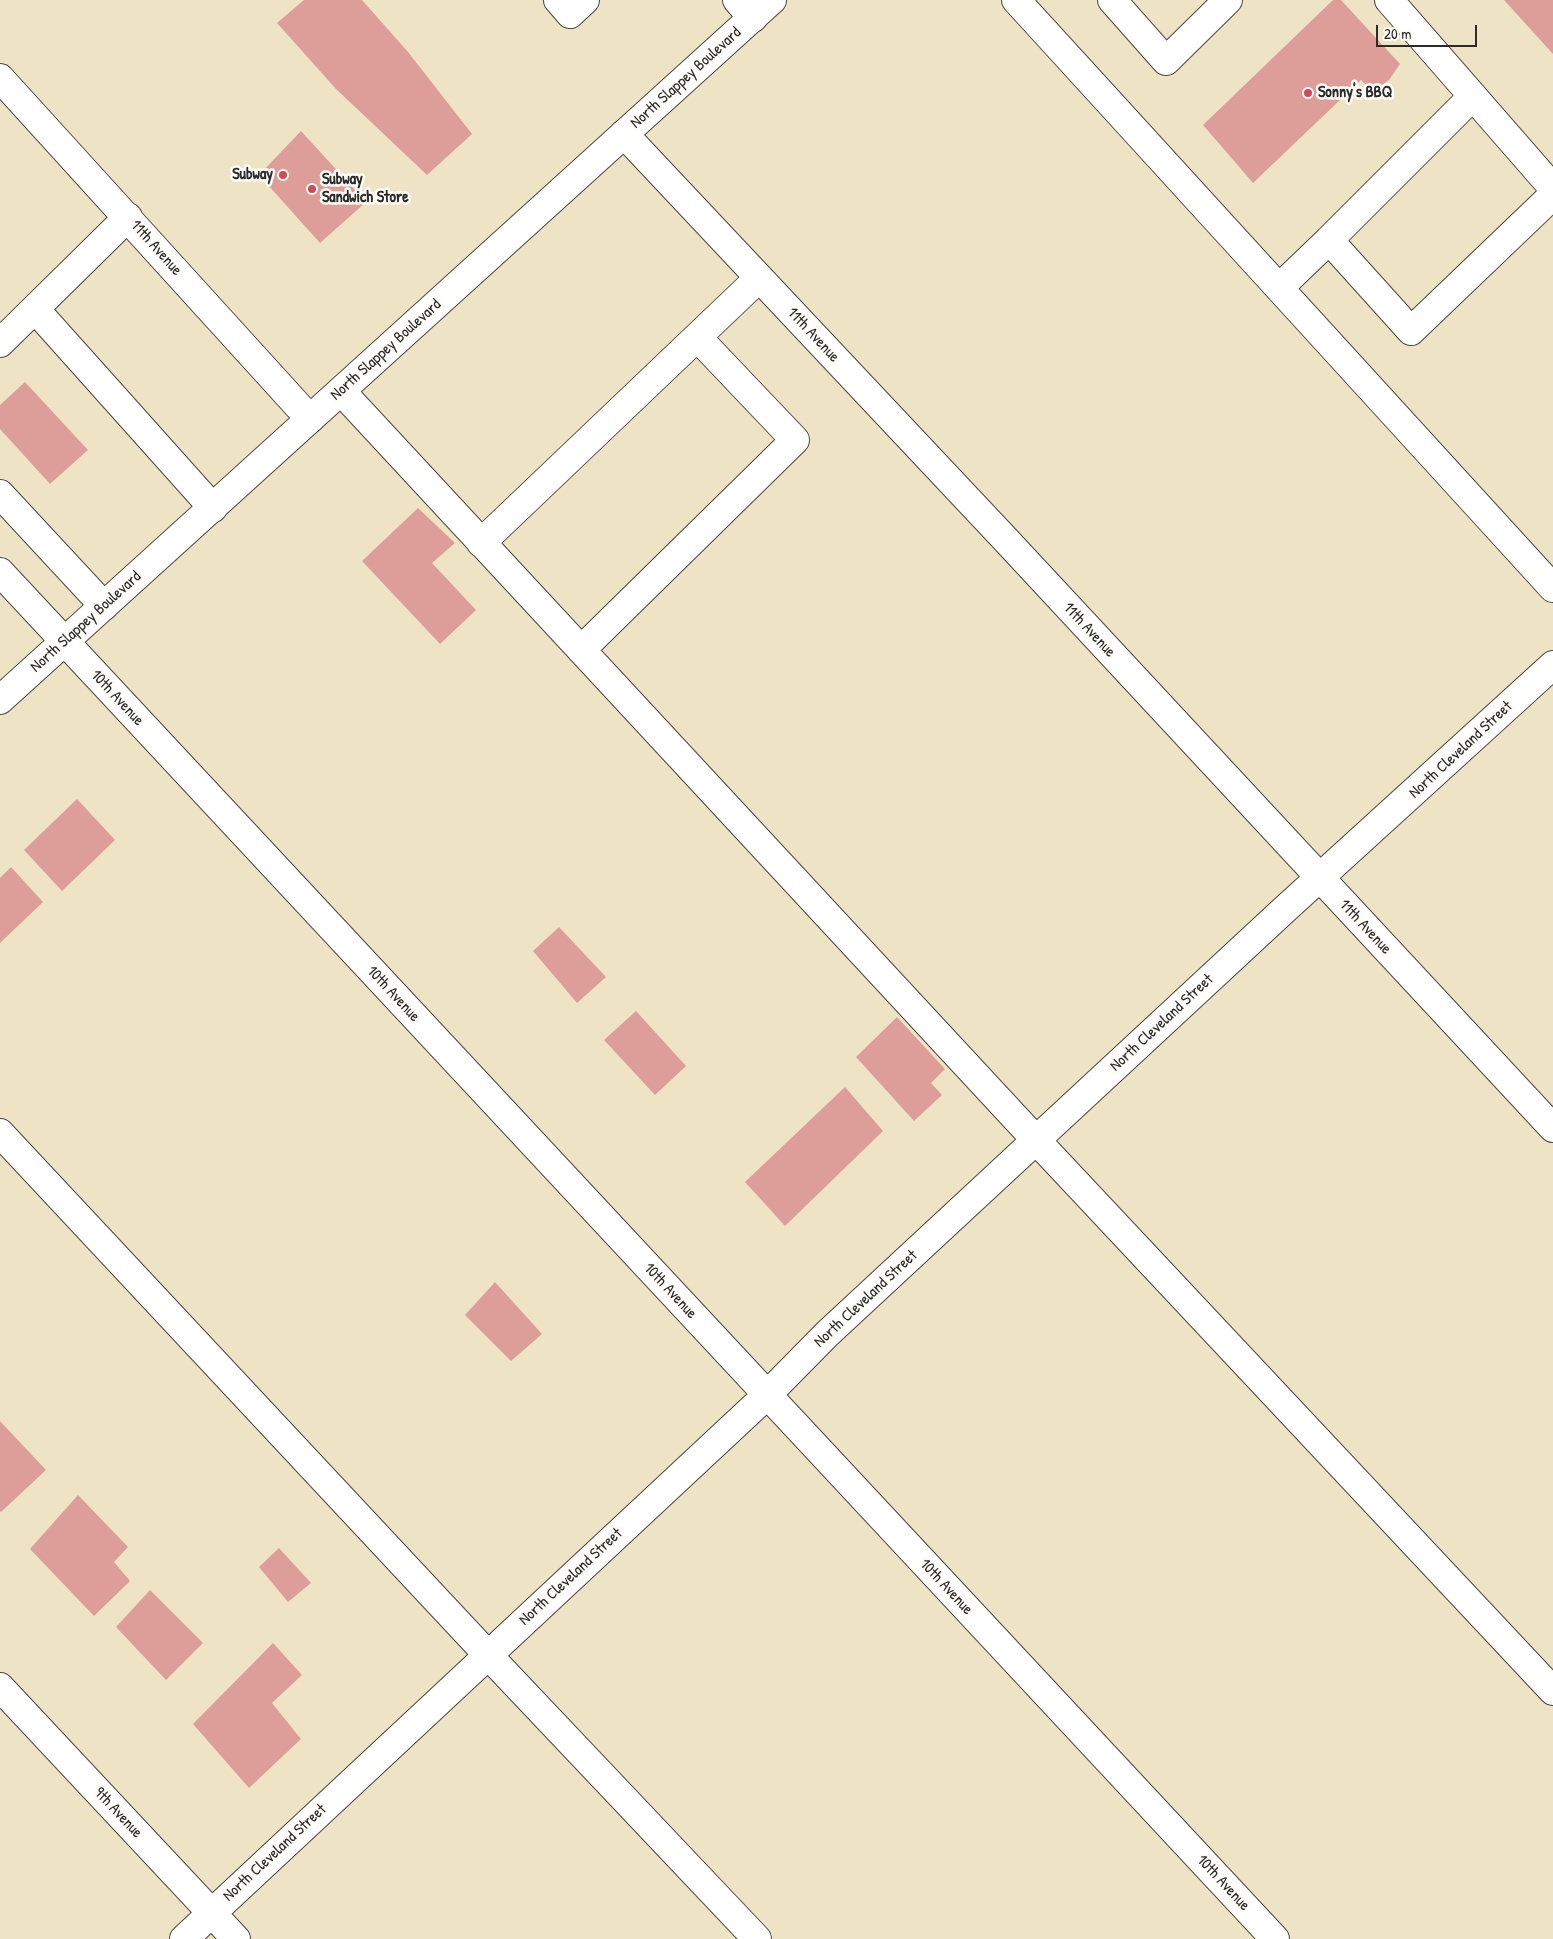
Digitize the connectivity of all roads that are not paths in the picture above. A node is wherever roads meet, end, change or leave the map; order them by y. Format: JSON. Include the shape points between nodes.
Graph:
{"nodes":[{"id":1,"x":558,"y":0,"type":"edge"},
{"id":2,"x":585,"y":0,"type":"edge"},
{"id":3,"x":1016,"y":0,"type":"edge"},
{"id":4,"x":1112,"y":0,"type":"edge"},
{"id":5,"x":1228,"y":0,"type":"edge"},
{"id":6,"x":1389,"y":0,"type":"edge"},
{"id":7,"x":754,"y":6,"type":"edge"},
{"id":8,"x":0,"y":78,"type":"edge"},
{"id":9,"x":1473,"y":96,"type":"junction"},
{"id":10,"x":624,"y":134,"type":"junction"},
{"id":11,"x":1553,"y":188,"type":"edge"},
{"id":12,"x":1553,"y":195,"type":"edge"},
{"id":13,"x":128,"y":218,"type":"junction"},
{"id":14,"x":1329,"y":240,"type":"junction"},
{"id":15,"x":759,"y":278,"type":"junction"},
{"id":16,"x":1280,"y":288,"type":"junction"},
{"id":17,"x":35,"y":309,"type":"junction"},
{"id":18,"x":697,"y":337,"type":"junction"},
{"id":19,"x":0,"y":343,"type":"edge"},
{"id":20,"x":341,"y":391,"type":"junction"},
{"id":21,"x":310,"y":419,"type":"junction"},
{"id":22,"x":0,"y":494,"type":"edge"},
{"id":23,"x":212,"y":508,"type":"junction"},
{"id":24,"x":481,"y":543,"type":"junction"},
{"id":25,"x":0,"y":572,"type":"edge"},
{"id":26,"x":1553,"y":588,"type":"edge"},
{"id":27,"x":104,"y":606,"type":"junction"},
{"id":28,"x":64,"y":642,"type":"junction"},
{"id":29,"x":580,"y":650,"type":"junction"},
{"id":30,"x":1553,"y":665,"type":"edge"},
{"id":31,"x":2,"y":693,"type":"edge"},
{"id":32,"x":1320,"y":879,"type":"junction"},
{"id":33,"x":1553,"y":1128,"type":"edge"},
{"id":34,"x":0,"y":1133,"type":"edge"},
{"id":35,"x":1036,"y":1140,"type":"junction"},
{"id":36,"x":767,"y":1395,"type":"junction"},
{"id":37,"x":488,"y":1655,"type":"junction"},
{"id":38,"x":0,"y":1687,"type":"edge"},
{"id":39,"x":1553,"y":1692,"type":"edge"},
{"id":40,"x":211,"y":1913,"type":"junction"},
{"id":41,"x":184,"y":1939,"type":"edge"},
{"id":42,"x":236,"y":1939,"type":"edge"},
{"id":43,"x":757,"y":1939,"type":"edge"},
{"id":44,"x":1275,"y":1939,"type":"edge"}],
"edges":[{"from":1,"to":2,"type":"street","via":[[570,14]]},
{"from":3,"to":16,"type":"street"},
{"from":4,"to":5,"type":"street","via":[[1166,61]]},
{"from":6,"to":9,"type":"street"},
{"from":7,"to":10,"type":"street","name":"North Slappey Boulevard"},
{"from":8,"to":13,"type":"street","name":"11th Avenue"},
{"from":9,"to":11,"type":"street"},
{"from":9,"to":14,"type":"street"},
{"from":10,"to":15,"type":"street","name":"11th Avenue"},
{"from":10,"to":20,"type":"street","name":"North Slappey Boulevard"},
{"from":12,"to":14,"type":"street","via":[[1411,331]]},
{"from":13,"to":17,"type":"street"},
{"from":13,"to":21,"type":"street","name":"11th Avenue"},
{"from":14,"to":16,"type":"street"},
{"from":15,"to":18,"type":"street"},
{"from":15,"to":32,"type":"street","name":"11th Avenue"},
{"from":16,"to":26,"type":"street"},
{"from":17,"to":19,"type":"street"},
{"from":17,"to":23,"type":"street"},
{"from":18,"to":24,"type":"street"},
{"from":18,"to":29,"type":"street","via":[[795,440]]},
{"from":20,"to":21,"type":"street","name":"North Slappey Boulevard"},
{"from":20,"to":24,"type":"street"},
{"from":21,"to":23,"type":"street","name":"North Slappey Boulevard"},
{"from":22,"to":27,"type":"street"},
{"from":23,"to":27,"type":"street","name":"North Slappey Boulevard"},
{"from":24,"to":29,"type":"street"},
{"from":25,"to":28,"type":"street","name":"10th Avenue"},
{"from":27,"to":28,"type":"street","name":"North Slappey Boulevard"},
{"from":28,"to":31,"type":"street","name":"North Slappey Boulevard"},
{"from":28,"to":36,"type":"street","name":"10th Avenue"},
{"from":29,"to":35,"type":"street"},
{"from":30,"to":32,"type":"street","name":"North Cleveland Street"},
{"from":32,"to":33,"type":"street","name":"11th Avenue"},
{"from":32,"to":35,"type":"street","name":"North Cleveland Street"},
{"from":34,"to":37,"type":"street"},
{"from":35,"to":36,"type":"street","name":"North Cleveland Street","via":[[827,1334]]},
{"from":35,"to":39,"type":"street"},
{"from":36,"to":37,"type":"street","name":"North Cleveland Street"},
{"from":36,"to":44,"type":"street","name":"10th Avenue"},
{"from":37,"to":40,"type":"street","name":"North Cleveland Street"},
{"from":37,"to":43,"type":"street"},
{"from":38,"to":40,"type":"street","name":"9th Avenue"},
{"from":40,"to":41,"type":"street","name":"North Cleveland Street"},
{"from":40,"to":42,"type":"street","name":"9th Avenue"}]}
